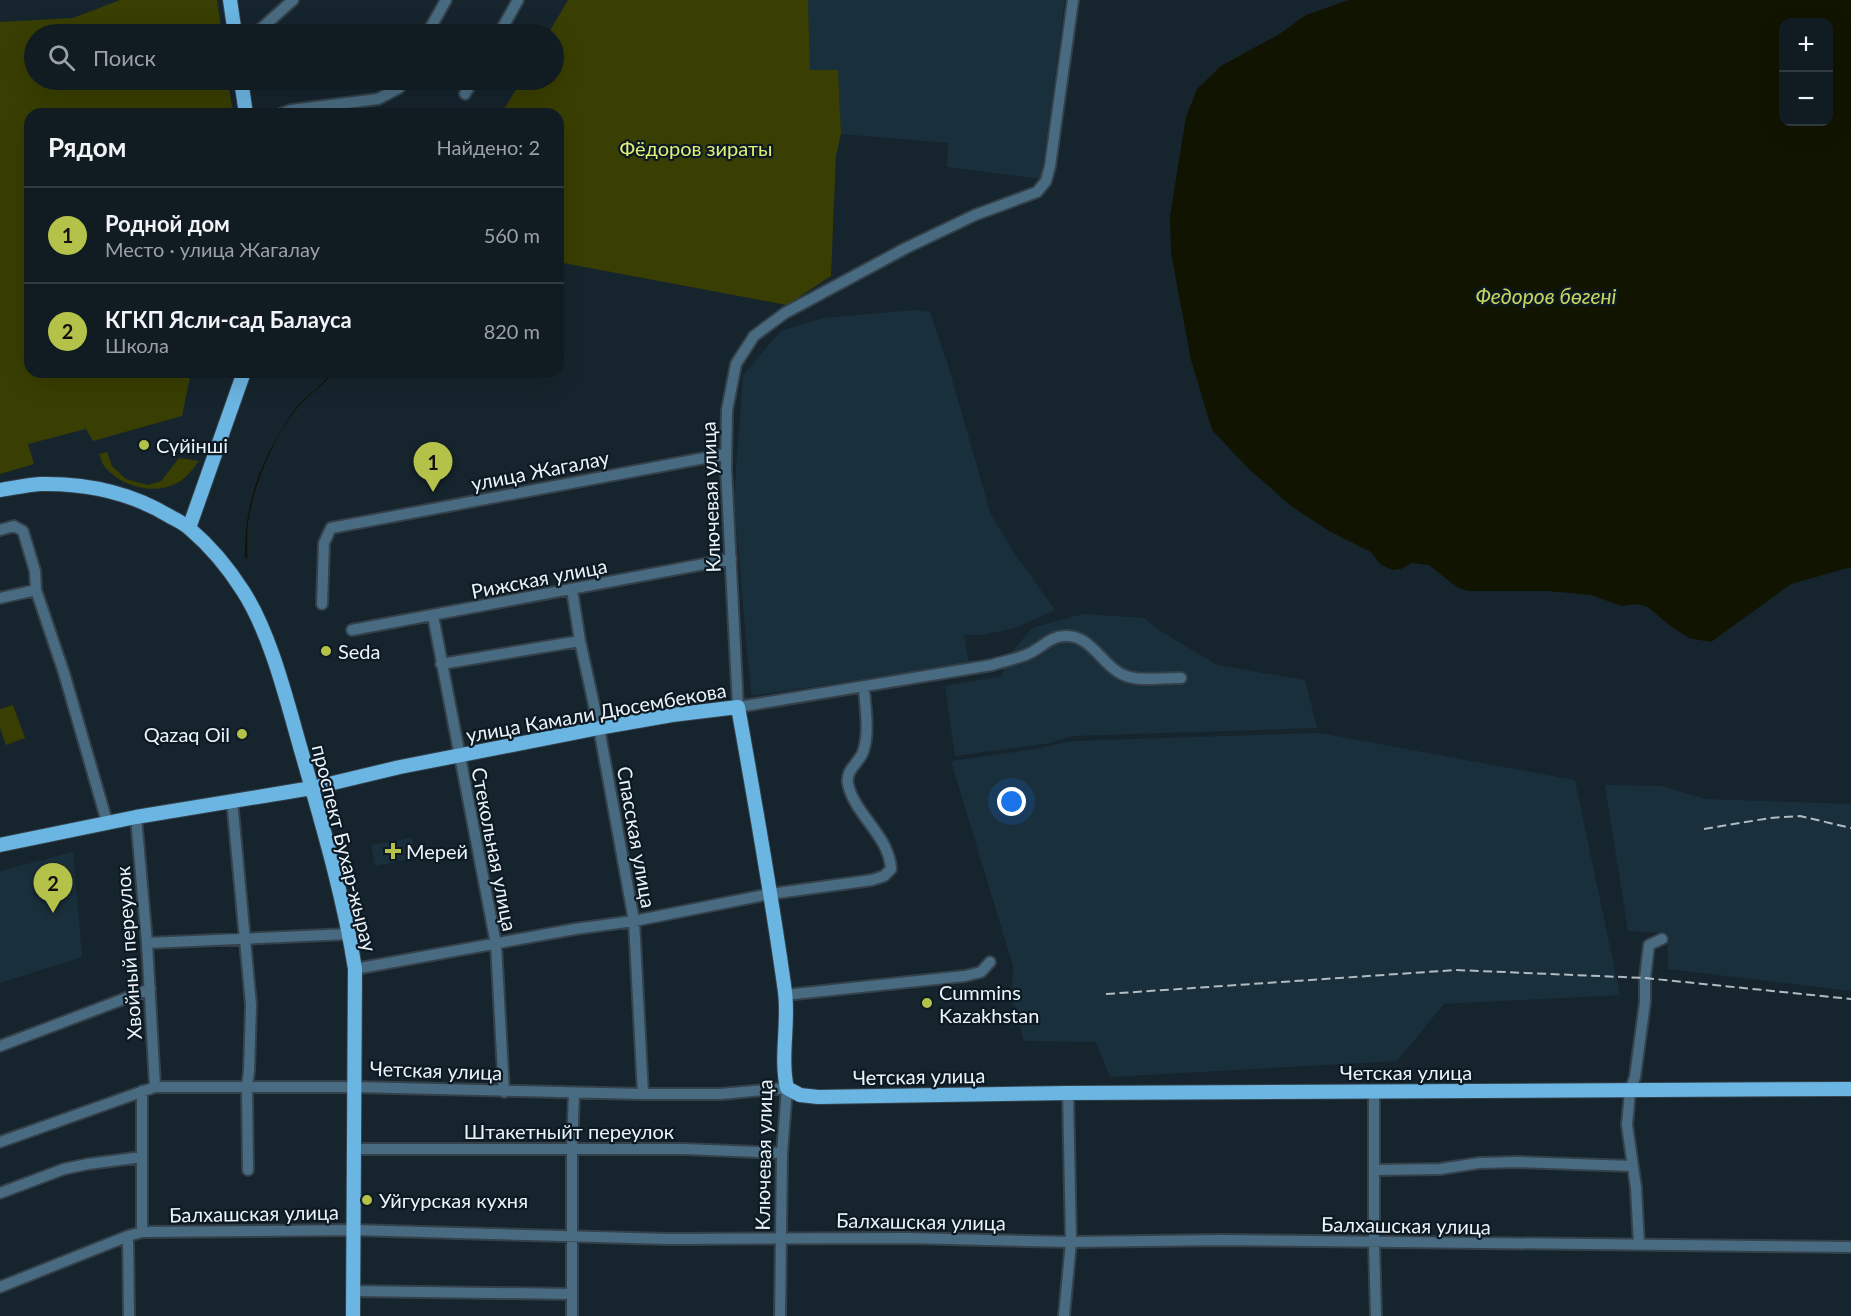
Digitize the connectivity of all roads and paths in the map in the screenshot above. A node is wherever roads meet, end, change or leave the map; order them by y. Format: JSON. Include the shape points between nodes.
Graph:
{"nodes":[{"id":1,"x":230,"y":0,"type":"edge"},
{"id":2,"x":293,"y":0,"type":"edge"},
{"id":3,"x":446,"y":0,"type":"edge"},
{"id":4,"x":518,"y":0,"type":"edge"},
{"id":5,"x":1074,"y":0,"type":"edge"},
{"id":6,"x":234,"y":24,"type":"edge"},
{"id":7,"x":266,"y":24,"type":"edge"},
{"id":8,"x":433,"y":24,"type":"edge"},
{"id":9,"x":505,"y":24,"type":"edge"},
{"id":10,"x":242,"y":90,"type":"edge"},
{"id":11,"x":395,"y":90,"type":"edge"},
{"id":12,"x":467,"y":90,"type":"edge"},
{"id":13,"x":465,"y":94,"type":"dead end"},
{"id":14,"x":245,"y":108,"type":"edge"},
{"id":15,"x":309,"y":108,"type":"edge"},
{"id":16,"x":242,"y":378,"type":"edge"},
{"id":17,"x":726,"y":454,"type":"junction"},
{"id":18,"x":0,"y":490,"type":"edge"},
{"id":19,"x":189,"y":528,"type":"junction"},
{"id":20,"x":0,"y":530,"type":"edge"},
{"id":21,"x":731,"y":560,"type":"junction"},
{"id":22,"x":36,"y":590,"type":"junction"},
{"id":23,"x":572,"y":590,"type":"junction"},
{"id":24,"x":0,"y":598,"type":"edge"},
{"id":25,"x":322,"y":604,"type":"dead end"},
{"id":26,"x":433,"y":616,"type":"junction"},
{"id":27,"x":352,"y":630,"type":"dead end"},
{"id":28,"x":580,"y":641,"type":"junction"},
{"id":29,"x":441,"y":664,"type":"junction"},
{"id":30,"x":1182,"y":678,"type":"dead end"},
{"id":31,"x":864,"y":687,"type":"junction"},
{"id":32,"x":738,"y":707,"type":"junction"},
{"id":33,"x":599,"y":728,"type":"junction"},
{"id":34,"x":459,"y":755,"type":"junction"},
{"id":35,"x":312,"y":788,"type":"junction"},
{"id":36,"x":232,"y":800,"type":"junction"},
{"id":37,"x":135,"y":817,"type":"junction"},
{"id":38,"x":107,"y":822,"type":"junction"},
{"id":39,"x":0,"y":845,"type":"edge"},
{"id":40,"x":770,"y":894,"type":"junction"},
{"id":41,"x":634,"y":921,"type":"junction"},
{"id":42,"x":349,"y":934,"type":"junction"},
{"id":43,"x":246,"y":939,"type":"junction"},
{"id":44,"x":1662,"y":939,"type":"dead end"},
{"id":45,"x":147,"y":943,"type":"junction"},
{"id":46,"x":496,"y":944,"type":"junction"},
{"id":47,"x":990,"y":962,"type":"dead end"},
{"id":48,"x":355,"y":969,"type":"junction"},
{"id":49,"x":150,"y":989,"type":"junction"},
{"id":50,"x":785,"y":995,"type":"junction"},
{"id":51,"x":0,"y":1046,"type":"edge"},
{"id":52,"x":247,"y":1086,"type":"junction"},
{"id":53,"x":155,"y":1087,"type":"junction"},
{"id":54,"x":355,"y":1087,"type":"junction"},
{"id":55,"x":787,"y":1088,"type":"junction"},
{"id":56,"x":1851,"y":1089,"type":"edge"},
{"id":57,"x":1630,"y":1090,"type":"junction"},
{"id":58,"x":141,"y":1091,"type":"junction"},
{"id":59,"x":1374,"y":1091,"type":"junction"},
{"id":60,"x":504,"y":1092,"type":"junction"},
{"id":61,"x":574,"y":1092,"type":"junction"},
{"id":62,"x":1068,"y":1093,"type":"junction"},
{"id":63,"x":643,"y":1094,"type":"junction"},
{"id":64,"x":0,"y":1142,"type":"edge"},
{"id":65,"x":355,"y":1149,"type":"junction"},
{"id":66,"x":572,"y":1149,"type":"junction"},
{"id":67,"x":782,"y":1153,"type":"junction"},
{"id":68,"x":142,"y":1157,"type":"junction"},
{"id":69,"x":1632,"y":1166,"type":"junction"},
{"id":70,"x":248,"y":1170,"type":"dead end"},
{"id":71,"x":1375,"y":1170,"type":"junction"},
{"id":72,"x":0,"y":1193,"type":"edge"},
{"id":73,"x":353,"y":1230,"type":"junction"},
{"id":74,"x":142,"y":1232,"type":"junction"},
{"id":75,"x":128,"y":1236,"type":"junction"},
{"id":76,"x":572,"y":1238,"type":"junction"},
{"id":77,"x":782,"y":1238,"type":"junction"},
{"id":78,"x":1071,"y":1242,"type":"junction"},
{"id":79,"x":1374,"y":1243,"type":"junction"},
{"id":80,"x":1639,"y":1245,"type":"junction"},
{"id":81,"x":1851,"y":1247,"type":"edge"},
{"id":82,"x":0,"y":1287,"type":"edge"},
{"id":83,"x":353,"y":1291,"type":"junction"},
{"id":84,"x":572,"y":1294,"type":"junction"},
{"id":85,"x":129,"y":1316,"type":"edge"},
{"id":86,"x":354,"y":1316,"type":"edge"},
{"id":87,"x":572,"y":1316,"type":"edge"},
{"id":88,"x":780,"y":1316,"type":"edge"},
{"id":89,"x":1064,"y":1316,"type":"edge"},
{"id":90,"x":1376,"y":1316,"type":"edge"}],
"edges":[{"from":1,"to":6,"type":"main road"},
{"from":2,"to":7,"type":"street"},
{"from":3,"to":8,"type":"street"},
{"from":4,"to":9,"type":"street"},
{"from":5,"to":17,"type":"street","name":"Ключевая улица","via":[[1046,181],[1037,192],[975,215],[906,248],[785,313],[754,336],[736,364],[727,410]]},
{"from":10,"to":14,"type":"main road"},
{"from":11,"to":15,"type":"street","via":[[378,99]]},
{"from":12,"to":13,"type":"street"},
{"from":16,"to":19,"type":"main road"},
{"from":17,"to":21,"type":"street","name":"Ключевая улица"},
{"from":17,"to":25,"type":"street","name":"улица Жагалау","via":[[331,528],[324,543]]},
{"from":18,"to":19,"type":"main road","name":"проспект Бухар-жырау","via":[[40,484],[93,488],[151,505]]},
{"from":19,"to":35,"type":"main road","name":"проспект Бухар-жырау","via":[[223,565],[258,620]]},
{"from":20,"to":22,"type":"street","via":[[14,526],[23,531],[35,571]]},
{"from":21,"to":23,"type":"street","name":"Рижская улица"},
{"from":21,"to":32,"type":"street","name":"Ключевая улица"},
{"from":22,"to":24,"type":"street"},
{"from":22,"to":38,"type":"street"},
{"from":23,"to":26,"type":"street","name":"Рижская улица"},
{"from":23,"to":28,"type":"street","name":"Спасская улица"},
{"from":26,"to":27,"type":"street","name":"Рижская улица"},
{"from":26,"to":29,"type":"street","name":"Стекольная улица"},
{"from":28,"to":29,"type":"street"},
{"from":28,"to":33,"type":"street","name":"Спасская улица"},
{"from":29,"to":34,"type":"street","name":"Стекольная улица"},
{"from":30,"to":31,"type":"street","name":"улица Камали Дюсембекова","via":[[1126,677],[1083,641],[1067,635],[1055,637],[1030,653],[992,664]]},
{"from":31,"to":32,"type":"street","name":"улица Камали Дюсембекова"},
{"from":31,"to":40,"type":"street","via":[[866,738],[863,754],[847,774],[847,783],[886,848],[891,869],[872,880]]},
{"from":32,"to":33,"type":"main road","name":"улица Камали Дюсембекова"},
{"from":32,"to":40,"type":"main road","name":"Ключевая улица"},
{"from":33,"to":34,"type":"main road","name":"улица Камали Дюсембекова"},
{"from":33,"to":41,"type":"street","name":"Спасская улица"},
{"from":34,"to":35,"type":"main road","name":"улица Камали Дюсембекова"},
{"from":34,"to":46,"type":"street","name":"Стекольная улица"},
{"from":35,"to":36,"type":"main road","name":"улица Камали Дюсембекова"},
{"from":35,"to":42,"type":"main road","name":"проспект Бухар-жырау"},
{"from":36,"to":37,"type":"main road","name":"улица Камали Дюсембекова"},
{"from":36,"to":43,"type":"street"},
{"from":37,"to":38,"type":"main road","name":"улица Камали Дюсембекова"},
{"from":37,"to":45,"type":"street","name":"Хвойный переулок"},
{"from":38,"to":39,"type":"main road","name":"улица Камали Дюсембекова"},
{"from":40,"to":41,"type":"street"},
{"from":40,"to":50,"type":"main road","name":"Ключевая улица"},
{"from":41,"to":46,"type":"street"},
{"from":41,"to":63,"type":"street","name":"Спасская улица"},
{"from":42,"to":43,"type":"street"},
{"from":42,"to":48,"type":"main road","name":"проспект Бухар-жырау"},
{"from":43,"to":45,"type":"street"},
{"from":43,"to":52,"type":"street","via":[[250,1005]]},
{"from":44,"to":57,"type":"street","via":[[1649,945],[1645,1002]]},
{"from":45,"to":49,"type":"street","name":"Хвойный переулок"},
{"from":46,"to":48,"type":"street"},
{"from":46,"to":60,"type":"street","name":"Стекольная улица"},
{"from":47,"to":50,"type":"street","via":[[981,972],[965,976]]},
{"from":48,"to":54,"type":"main road","name":"проспект Бухар-жырау"},
{"from":49,"to":51,"type":"street"},
{"from":49,"to":53,"type":"street","name":"Хвойный переулок"},
{"from":50,"to":55,"type":"main road","name":"Ключевая улица"},
{"from":52,"to":53,"type":"street","name":"Четская улица"},
{"from":52,"to":54,"type":"street","name":"Четская улица"},
{"from":52,"to":70,"type":"street"},
{"from":53,"to":58,"type":"street","name":"Четская улица"},
{"from":54,"to":60,"type":"street","name":"Четская улица"},
{"from":54,"to":65,"type":"main road","name":"проспект Бухар-жырау"},
{"from":55,"to":62,"type":"main road","name":"Четская улица","via":[[800,1095],[818,1097]]},
{"from":55,"to":63,"type":"street","name":"Четская улица","via":[[720,1094]]},
{"from":55,"to":67,"type":"street","name":"Ключевая улица"},
{"from":56,"to":57,"type":"main road","name":"Четская улица"},
{"from":57,"to":59,"type":"main road","name":"Четская улица"},
{"from":57,"to":69,"type":"street","via":[[1627,1125]]},
{"from":58,"to":64,"type":"street","name":"Четская улица"},
{"from":58,"to":68,"type":"street"},
{"from":59,"to":62,"type":"main road","name":"Четская улица"},
{"from":59,"to":71,"type":"street"},
{"from":60,"to":61,"type":"street","name":"Четская улица"},
{"from":61,"to":63,"type":"street","name":"Четская улица"},
{"from":61,"to":66,"type":"street"},
{"from":62,"to":78,"type":"street"},
{"from":65,"to":66,"type":"street","name":"Штакетныйт переулок"},
{"from":65,"to":73,"type":"main road","name":"проспект Бухар-жырау"},
{"from":66,"to":67,"type":"street","name":"Штакетныйт переулок"},
{"from":66,"to":76,"type":"street"},
{"from":67,"to":77,"type":"street","name":"Ключевая улица"},
{"from":68,"to":72,"type":"street","via":[[64,1169]]},
{"from":68,"to":74,"type":"street"},
{"from":69,"to":71,"type":"street","via":[[1518,1162]]},
{"from":69,"to":80,"type":"street"},
{"from":71,"to":79,"type":"street"},
{"from":73,"to":74,"type":"street","name":"Балхашская улица"},
{"from":73,"to":76,"type":"street","name":"Балхашская улица"},
{"from":73,"to":83,"type":"main road","name":"проспект Бухар-жырау"},
{"from":74,"to":75,"type":"street","name":"Балхашская улица"},
{"from":75,"to":82,"type":"street","name":"Балхашская улица"},
{"from":75,"to":85,"type":"street"},
{"from":76,"to":77,"type":"street","name":"Балхашская улица"},
{"from":76,"to":84,"type":"street"},
{"from":77,"to":78,"type":"street","name":"Балхашская улица"},
{"from":77,"to":88,"type":"street","name":"Ключевая улица"},
{"from":78,"to":79,"type":"street","name":"Балхашская улица"},
{"from":78,"to":89,"type":"street"},
{"from":79,"to":80,"type":"street","name":"Балхашская улица"},
{"from":79,"to":90,"type":"street"},
{"from":80,"to":81,"type":"street","name":"Балхашская улица"},
{"from":83,"to":84,"type":"street"},
{"from":83,"to":86,"type":"main road","name":"проспект Бухар-жырау"},
{"from":84,"to":87,"type":"street"}]}
